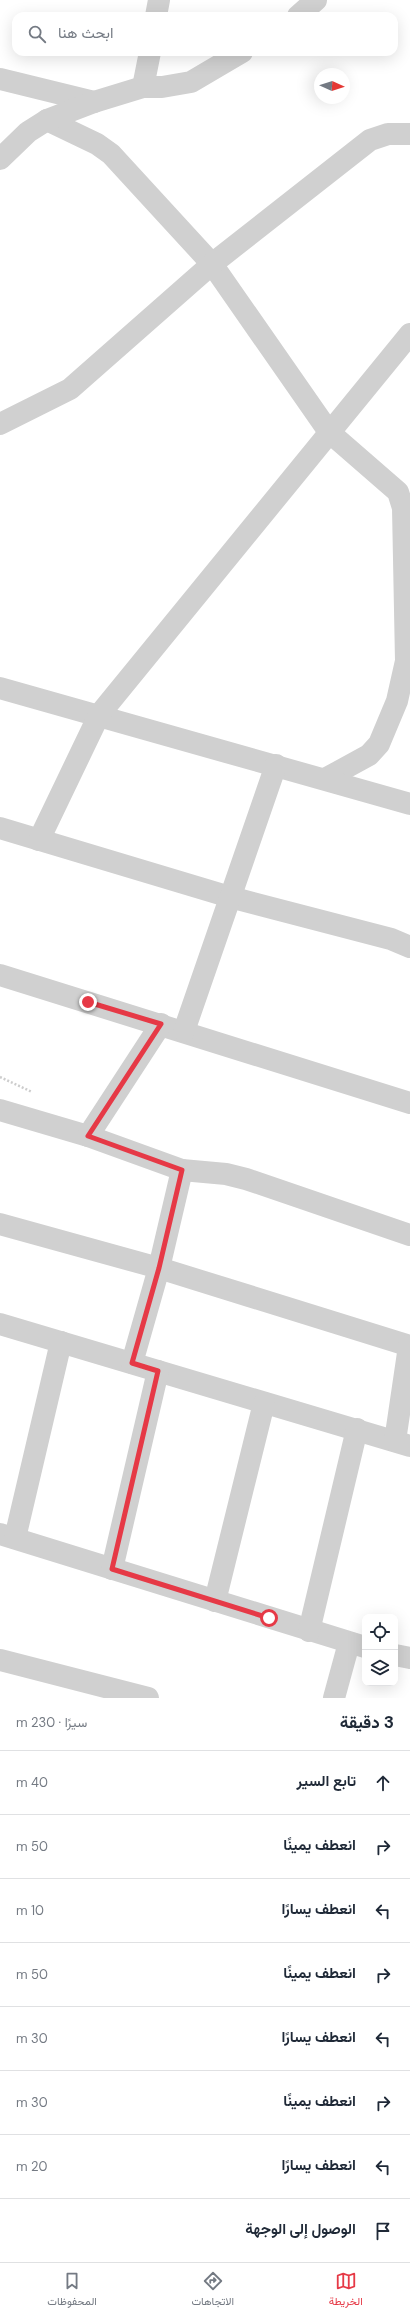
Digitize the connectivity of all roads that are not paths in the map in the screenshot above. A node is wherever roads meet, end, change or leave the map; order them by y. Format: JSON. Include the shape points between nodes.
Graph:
{"nodes":[{"id":1,"x":160,"y":0,"type":"edge"},
{"id":2,"x":316,"y":0,"type":"edge"},
{"id":3,"x":157,"y":12,"type":"edge"},
{"id":4,"x":302,"y":12,"type":"edge"},
{"id":5,"x":149,"y":56,"type":"edge"},
{"id":6,"x":235,"y":56,"type":"edge"},
{"id":7,"x":0,"y":80,"type":"edge"},
{"id":8,"x":143,"y":87,"type":"junction"},
{"id":9,"x":94,"y":102,"type":"junction"},
{"id":10,"x":47,"y":120,"type":"junction"},
{"id":11,"x":410,"y":134,"type":"edge"},
{"id":12,"x":0,"y":159,"type":"edge"},
{"id":13,"x":212,"y":264,"type":"junction"},
{"id":14,"x":410,"y":334,"type":"edge"},
{"id":15,"x":3,"y":419,"type":"edge"},
{"id":16,"x":328,"y":432,"type":"junction"},
{"id":17,"x":0,"y":688,"type":"edge"},
{"id":18,"x":99,"y":714,"type":"junction"},
{"id":19,"x":276,"y":765,"type":"junction"},
{"id":20,"x":325,"y":779,"type":"junction"},
{"id":21,"x":410,"y":804,"type":"edge"},
{"id":22,"x":0,"y":828,"type":"edge"},
{"id":23,"x":39,"y":840,"type":"junction"},
{"id":24,"x":230,"y":897,"type":"junction"},
{"id":25,"x":410,"y":947,"type":"edge"},
{"id":26,"x":0,"y":975,"type":"edge"},
{"id":27,"x":161,"y":1024,"type":"junction"},
{"id":28,"x":184,"y":1031,"type":"junction"},
{"id":29,"x":410,"y":1103,"type":"edge"},
{"id":30,"x":0,"y":1110,"type":"edge"},
{"id":31,"x":88,"y":1136,"type":"junction"},
{"id":32,"x":182,"y":1170,"type":"junction"},
{"id":33,"x":0,"y":1224,"type":"edge"},
{"id":34,"x":410,"y":1235,"type":"edge"},
{"id":35,"x":159,"y":1268,"type":"junction"},
{"id":36,"x":0,"y":1324,"type":"edge"},
{"id":37,"x":61,"y":1342,"type":"junction"},
{"id":38,"x":410,"y":1346,"type":"edge"},
{"id":39,"x":132,"y":1363,"type":"junction"},
{"id":40,"x":158,"y":1371,"type":"junction"},
{"id":41,"x":264,"y":1403,"type":"junction"},
{"id":42,"x":357,"y":1429,"type":"junction"},
{"id":43,"x":402,"y":1443,"type":"edge"},
{"id":44,"x":7,"y":1536,"type":"edge"},
{"id":45,"x":112,"y":1569,"type":"junction"},
{"id":46,"x":215,"y":1601,"type":"junction"},
{"id":47,"x":309,"y":1631,"type":"junction"},
{"id":48,"x":357,"y":1645,"type":"edge"},
{"id":49,"x":398,"y":1655,"type":"edge"},
{"id":50,"x":410,"y":1658,"type":"edge"},
{"id":51,"x":0,"y":1660,"type":"edge"},
{"id":52,"x":148,"y":1698,"type":"edge"},
{"id":53,"x":334,"y":1698,"type":"edge"}],
"edges":[{"from":1,"to":3,"type":"street"},
{"from":2,"to":4,"type":"street"},
{"from":5,"to":8,"type":"street"},
{"from":6,"to":8,"type":"street","via":[[191,82]]},
{"from":7,"to":9,"type":"street"},
{"from":8,"to":9,"type":"street"},
{"from":9,"to":10,"type":"street"},
{"from":10,"to":12,"type":"street","via":[[28,132]]},
{"from":10,"to":13,"type":"street","via":[[97,144],[111,154]]},
{"from":11,"to":13,"type":"street","via":[[388,134],[370,140]]},
{"from":13,"to":15,"type":"street","via":[[70,389]]},
{"from":13,"to":16,"type":"street"},
{"from":14,"to":16,"type":"street"},
{"from":16,"to":18,"type":"street"},
{"from":16,"to":20,"type":"street","via":[[398,492],[402,508],[407,634],[406,661],[397,701],[379,744],[369,755]]},
{"from":17,"to":18,"type":"street"},
{"from":18,"to":19,"type":"street"},
{"from":18,"to":23,"type":"street"},
{"from":19,"to":20,"type":"street"},
{"from":19,"to":24,"type":"street"},
{"from":20,"to":21,"type":"street"},
{"from":22,"to":23,"type":"street"},
{"from":23,"to":24,"type":"street"},
{"from":24,"to":25,"type":"street","via":[[391,939]]},
{"from":24,"to":28,"type":"street"},
{"from":26,"to":27,"type":"street"},
{"from":27,"to":28,"type":"street"},
{"from":27,"to":31,"type":"street"},
{"from":28,"to":29,"type":"street"},
{"from":30,"to":31,"type":"street"},
{"from":31,"to":32,"type":"street"},
{"from":32,"to":34,"type":"street","via":[[226,1174],[246,1179]]},
{"from":32,"to":35,"type":"street"},
{"from":33,"to":35,"type":"street"},
{"from":35,"to":38,"type":"street"},
{"from":35,"to":39,"type":"street"},
{"from":36,"to":37,"type":"street"},
{"from":37,"to":39,"type":"street"},
{"from":37,"to":44,"type":"street"},
{"from":38,"to":43,"type":"street"},
{"from":39,"to":40,"type":"street"},
{"from":40,"to":41,"type":"street"},
{"from":40,"to":45,"type":"street"},
{"from":41,"to":42,"type":"street"},
{"from":41,"to":46,"type":"street"},
{"from":42,"to":43,"type":"street"},
{"from":42,"to":47,"type":"street"},
{"from":44,"to":45,"type":"street"},
{"from":45,"to":46,"type":"street"},
{"from":46,"to":47,"type":"street"},
{"from":47,"to":48,"type":"street"},
{"from":48,"to":53,"type":"street"},
{"from":49,"to":50,"type":"street"},
{"from":51,"to":52,"type":"street"}]}
